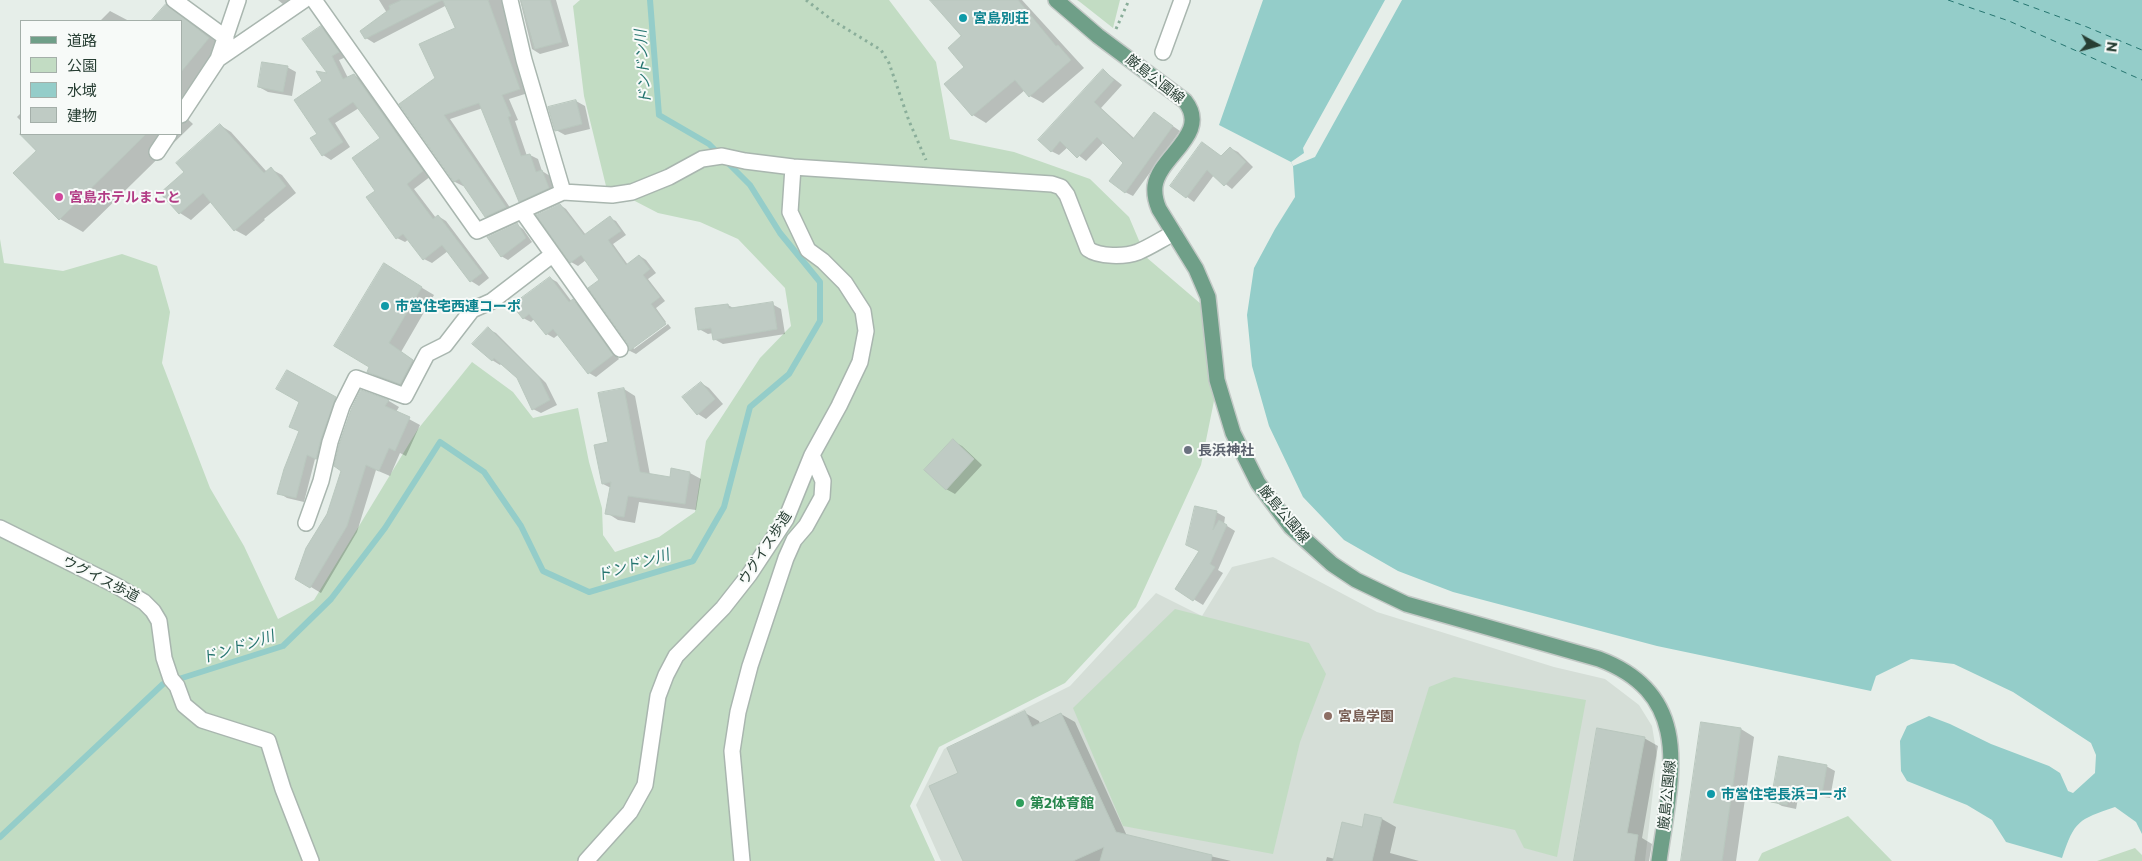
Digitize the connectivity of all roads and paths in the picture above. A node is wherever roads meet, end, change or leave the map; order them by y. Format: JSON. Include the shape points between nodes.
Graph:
{"nodes":[{"id":1,"x":174,"y":0,"type":"edge"},
{"id":2,"x":238,"y":0,"type":"edge"},
{"id":3,"x":304,"y":0,"type":"edge"},
{"id":4,"x":314,"y":0,"type":"edge"},
{"id":5,"x":510,"y":0,"type":"edge"},
{"id":6,"x":806,"y":0,"type":"edge"},
{"id":7,"x":1056,"y":0,"type":"edge"},
{"id":8,"x":1129,"y":0,"type":"edge"},
{"id":9,"x":1182,"y":0,"type":"edge"},
{"id":10,"x":1116,"y":30,"type":"dead end"},
{"id":11,"x":226,"y":38,"type":"junction"},
{"id":12,"x":1163,"y":52,"type":"dead end"},
{"id":13,"x":218,"y":59,"type":"junction"},
{"id":14,"x":182,"y":113,"type":"edge"},
{"id":15,"x":167,"y":135,"type":"edge"},
{"id":16,"x":156,"y":152,"type":"dead end"},
{"id":17,"x":794,"y":167,"type":"junction"},
{"id":18,"x":933,"y":177,"type":"junction"},
{"id":19,"x":563,"y":192,"type":"junction"},
{"id":20,"x":522,"y":211,"type":"junction"},
{"id":21,"x":1174,"y":233,"type":"junction"},
{"id":22,"x":552,"y":255,"type":"junction"},
{"id":23,"x":620,"y":349,"type":"dead end"},
{"id":24,"x":812,"y":455,"type":"junction"},
{"id":25,"x":306,"y":523,"type":"dead end"},
{"id":26,"x":0,"y":528,"type":"edge"},
{"id":27,"x":311,"y":861,"type":"edge"},
{"id":28,"x":586,"y":861,"type":"edge"},
{"id":29,"x":742,"y":861,"type":"edge"},
{"id":30,"x":1659,"y":861,"type":"edge"}],
"edges":[{"from":1,"to":11,"type":"street"},
{"from":2,"to":11,"type":"street"},
{"from":3,"to":13,"type":"street"},
{"from":4,"to":20,"type":"street","via":[[477,231]]},
{"from":5,"to":19,"type":"street"},
{"from":6,"to":18,"type":"path","via":[[881,50]]},
{"from":7,"to":21,"type":"main road","name":"厳島公園線","via":[[1185,101],[1192,110],[1193,122],[1189,132],[1155,185],[1159,209]]},
{"from":8,"to":10,"type":"path"},
{"from":9,"to":12,"type":"street"},
{"from":11,"to":13,"type":"street"},
{"from":13,"to":14,"type":"street"},
{"from":15,"to":16,"type":"street"},
{"from":17,"to":18,"type":"street"},
{"from":17,"to":19,"type":"street","via":[[722,156],[702,159],[632,192],[612,195]]},
{"from":17,"to":24,"type":"street","name":"ウグイス歩道","via":[[790,212],[808,250],[845,283],[854,296],[863,311],[866,331],[860,362]]},
{"from":18,"to":21,"type":"street","via":[[1052,184],[1061,188],[1092,252],[1114,255],[1137,253]]},
{"from":19,"to":20,"type":"street"},
{"from":20,"to":22,"type":"street"},
{"from":21,"to":30,"type":"main road","name":"厳島公園線","via":[[1196,269],[1208,297],[1217,380],[1240,450],[1274,506],[1311,547],[1356,580],[1406,604],[1616,665],[1644,686],[1655,699],[1664,715],[1672,750]]},
{"from":22,"to":23,"type":"street"},
{"from":22,"to":25,"type":"street","via":[[492,301],[472,310],[446,345],[427,354],[405,396],[356,378],[342,406],[322,481]]},
{"from":24,"to":28,"type":"street","name":"ウグイス歩道","via":[[786,518],[750,574],[723,608],[676,656],[658,696],[645,785],[630,812]]},
{"from":24,"to":29,"type":"street","via":[[823,481],[822,497],[786,558],[738,712],[732,751]]},
{"from":26,"to":27,"type":"street","name":"ウグイス歩道","via":[[115,585],[153,611],[159,621],[164,658],[184,705],[202,720],[268,741]]}]}
